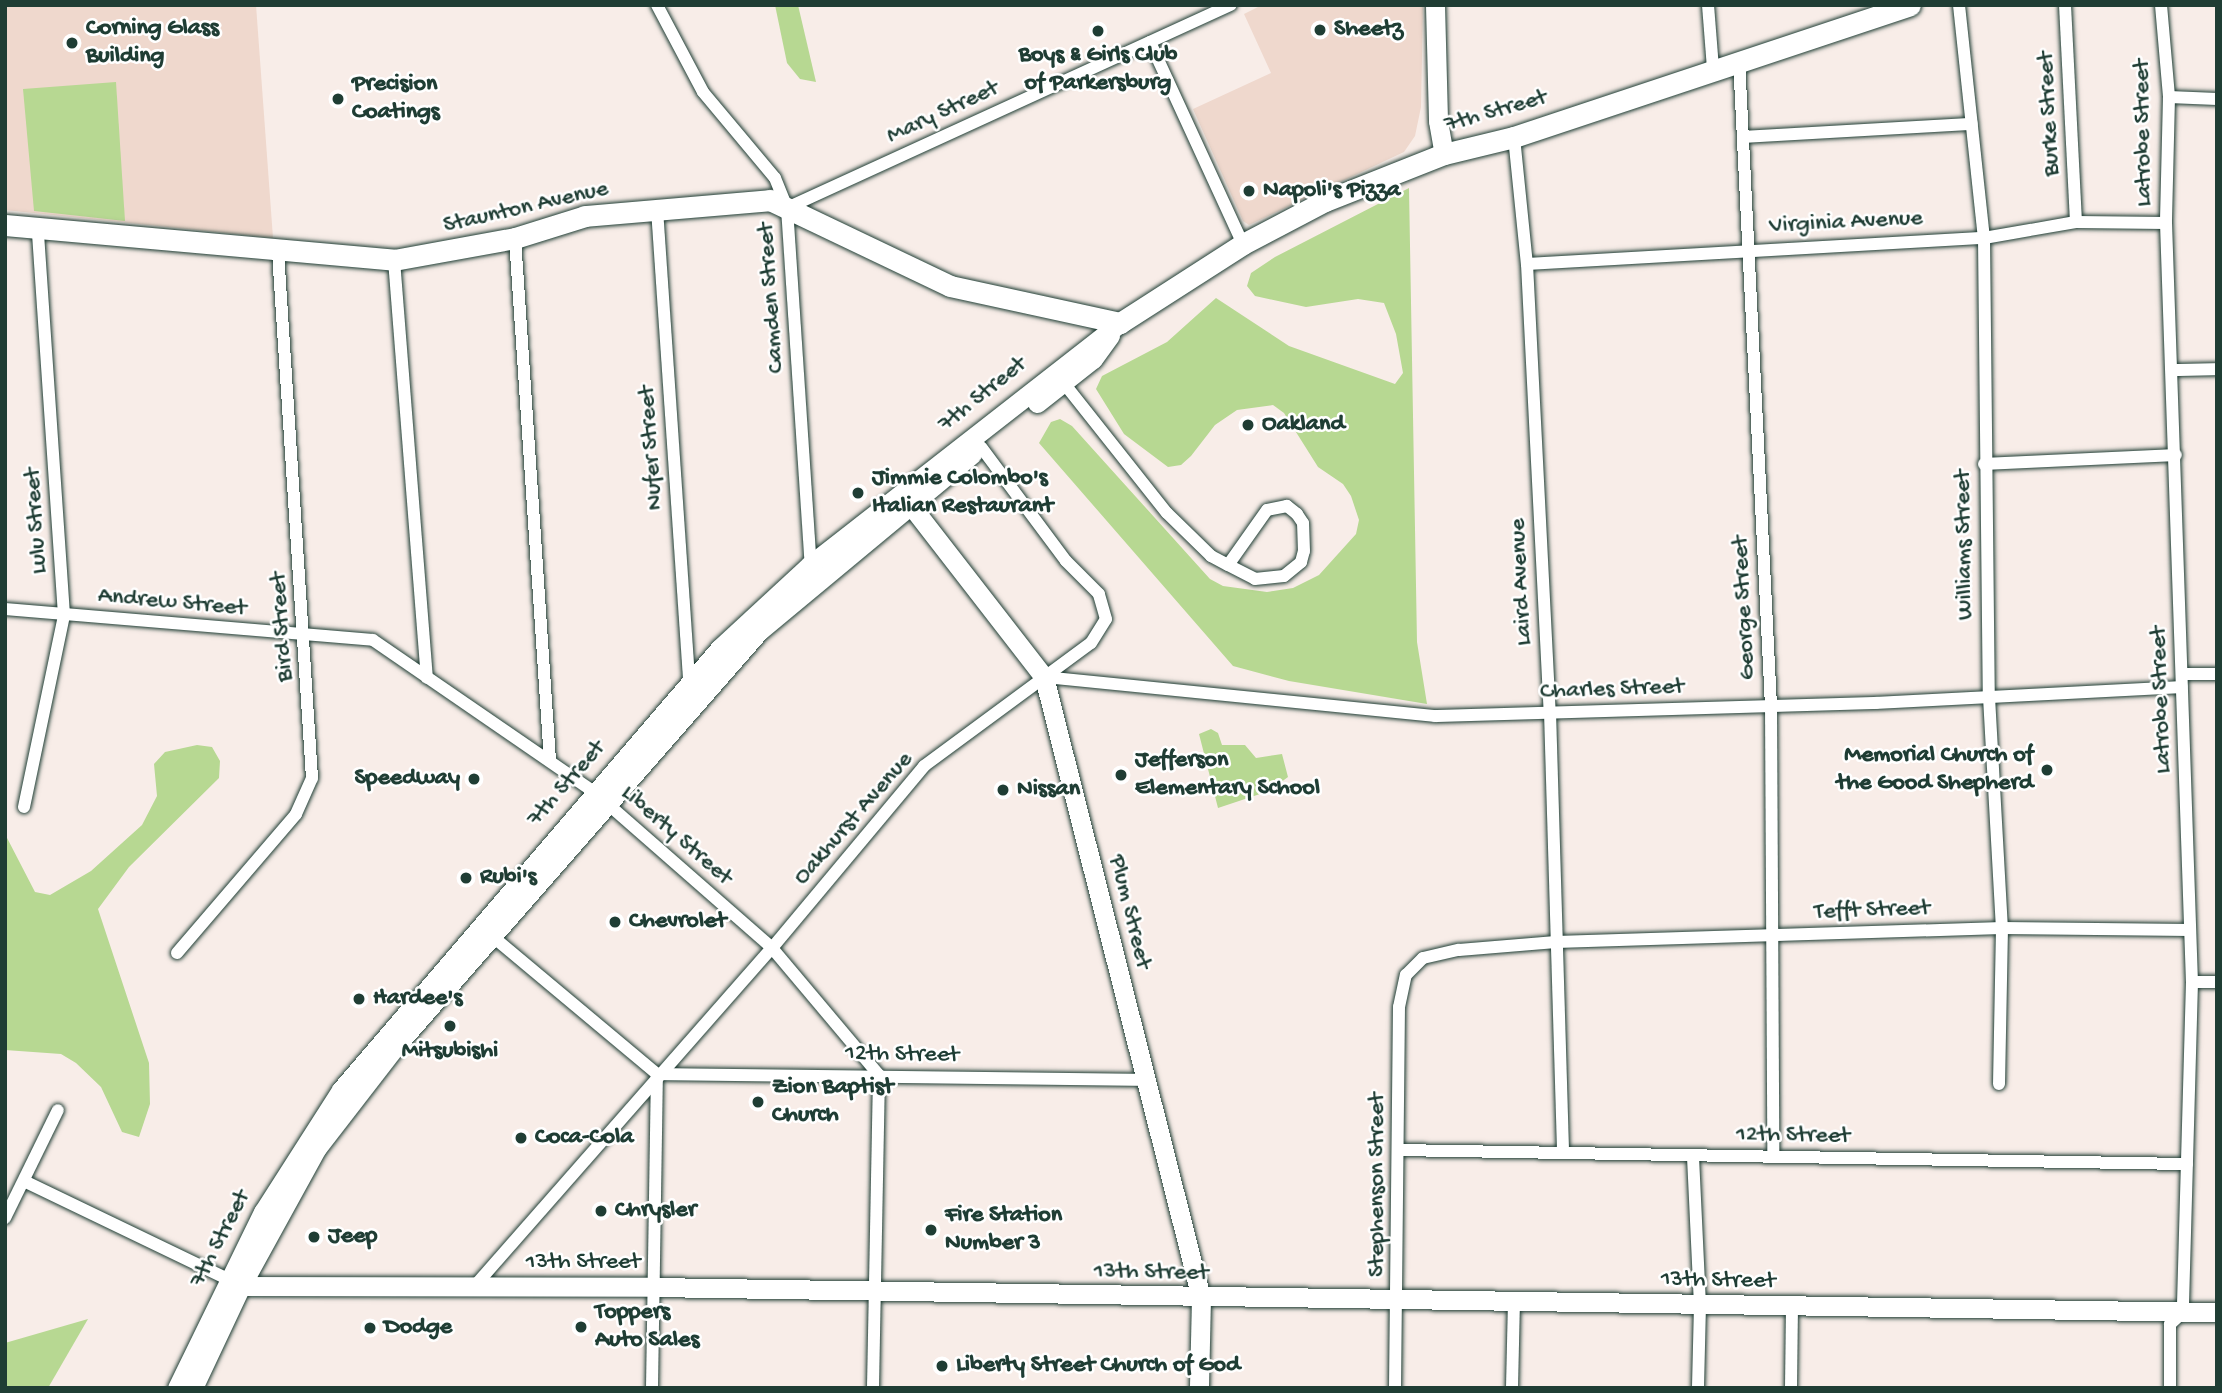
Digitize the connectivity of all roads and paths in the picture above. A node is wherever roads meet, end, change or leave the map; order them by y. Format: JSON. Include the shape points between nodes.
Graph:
{"nodes":[{"id":1,"x":657,"y":5,"type":"edge"},
{"id":2,"x":1231,"y":5,"type":"edge"},
{"id":3,"x":1435,"y":5,"type":"edge"},
{"id":4,"x":1708,"y":5,"type":"edge"},
{"id":5,"x":1910,"y":5,"type":"edge"},
{"id":6,"x":1959,"y":5,"type":"edge"},
{"id":7,"x":2065,"y":5,"type":"edge"},
{"id":8,"x":2161,"y":5,"type":"edge"},
{"id":9,"x":1150,"y":42,"type":"junction"},
{"id":10,"x":1740,"y":59,"type":"junction"},
{"id":11,"x":1713,"y":68,"type":"junction"},
{"id":12,"x":2169,"y":97,"type":"junction"},
{"id":13,"x":2217,"y":99,"type":"edge"},
{"id":14,"x":1972,"y":124,"type":"junction"},
{"id":15,"x":1514,"y":137,"type":"junction"},
{"id":16,"x":1744,"y":137,"type":"junction"},
{"id":17,"x":1444,"y":154,"type":"junction"},
{"id":18,"x":787,"y":208,"type":"junction"},
{"id":19,"x":657,"y":209,"type":"junction"},
{"id":20,"x":2076,"y":222,"type":"junction"},
{"id":21,"x":2166,"y":223,"type":"junction"},
{"id":22,"x":5,"y":225,"type":"edge"},
{"id":23,"x":38,"y":229,"type":"junction"},
{"id":24,"x":515,"y":238,"type":"junction"},
{"id":25,"x":1984,"y":238,"type":"junction"},
{"id":26,"x":1243,"y":244,"type":"junction"},
{"id":27,"x":1749,"y":249,"type":"junction"},
{"id":28,"x":278,"y":252,"type":"junction"},
{"id":29,"x":394,"y":260,"type":"junction"},
{"id":30,"x":1527,"y":264,"type":"junction"},
{"id":31,"x":1120,"y":323,"type":"junction"},
{"id":32,"x":2217,"y":369,"type":"edge"},
{"id":33,"x":2174,"y":370,"type":"junction"},
{"id":34,"x":1063,"y":382,"type":"junction"},
{"id":35,"x":981,"y":447,"type":"junction"},
{"id":36,"x":2176,"y":455,"type":"junction"},
{"id":37,"x":1984,"y":464,"type":"junction"},
{"id":38,"x":906,"y":499,"type":"junction"},
{"id":39,"x":1228,"y":565,"type":"junction"},
{"id":40,"x":811,"y":575,"type":"junction"},
{"id":41,"x":5,"y":610,"type":"edge"},
{"id":42,"x":64,"y":615,"type":"junction"},
{"id":43,"x":304,"y":636,"type":"junction"},
{"id":44,"x":2217,"y":674,"type":"edge"},
{"id":45,"x":1044,"y":677,"type":"junction"},
{"id":46,"x":427,"y":678,"type":"junction"},
{"id":47,"x":2182,"y":680,"type":"junction"},
{"id":48,"x":690,"y":683,"type":"junction"},
{"id":49,"x":1989,"y":697,"type":"junction"},
{"id":50,"x":1771,"y":706,"type":"junction"},
{"id":51,"x":1550,"y":712,"type":"junction"},
{"id":52,"x":550,"y":761,"type":"junction"},
{"id":53,"x":601,"y":799,"type":"junction"},
{"id":54,"x":24,"y":807,"type":"dead end"},
{"id":55,"x":2002,"y":928,"type":"junction"},
{"id":56,"x":2190,"y":930,"type":"junction"},
{"id":57,"x":1774,"y":935,"type":"junction"},
{"id":58,"x":492,"y":936,"type":"junction"},
{"id":59,"x":1556,"y":942,"type":"junction"},
{"id":60,"x":772,"y":948,"type":"junction"},
{"id":61,"x":177,"y":953,"type":"dead end"},
{"id":62,"x":2192,"y":982,"type":"junction"},
{"id":63,"x":2217,"y":982,"type":"edge"},
{"id":64,"x":657,"y":1074,"type":"junction"},
{"id":65,"x":879,"y":1075,"type":"junction"},
{"id":66,"x":1147,"y":1080,"type":"junction"},
{"id":67,"x":1999,"y":1084,"type":"dead end"},
{"id":68,"x":58,"y":1110,"type":"dead end"},
{"id":69,"x":1398,"y":1150,"type":"junction"},
{"id":70,"x":1563,"y":1153,"type":"junction"},
{"id":71,"x":1773,"y":1156,"type":"junction"},
{"id":72,"x":1693,"y":1157,"type":"junction"},
{"id":73,"x":2187,"y":1164,"type":"junction"},
{"id":74,"x":24,"y":1181,"type":"junction"},
{"id":75,"x":5,"y":1218,"type":"edge"},
{"id":76,"x":235,"y":1283,"type":"junction"},
{"id":77,"x":653,"y":1287,"type":"junction"},
{"id":78,"x":473,"y":1288,"type":"junction"},
{"id":79,"x":876,"y":1293,"type":"junction"},
{"id":80,"x":1201,"y":1298,"type":"junction"},
{"id":81,"x":1398,"y":1301,"type":"junction"},
{"id":82,"x":1514,"y":1302,"type":"junction"},
{"id":83,"x":1700,"y":1305,"type":"junction"},
{"id":84,"x":1792,"y":1306,"type":"junction"},
{"id":85,"x":2183,"y":1312,"type":"junction"},
{"id":86,"x":2217,"y":1312,"type":"edge"},
{"id":87,"x":177,"y":1388,"type":"edge"},
{"id":88,"x":193,"y":1388,"type":"edge"},
{"id":89,"x":652,"y":1388,"type":"edge"},
{"id":90,"x":873,"y":1388,"type":"edge"},
{"id":91,"x":1199,"y":1388,"type":"edge"},
{"id":92,"x":1395,"y":1388,"type":"edge"},
{"id":93,"x":1512,"y":1388,"type":"edge"},
{"id":94,"x":1698,"y":1388,"type":"edge"},
{"id":95,"x":1791,"y":1388,"type":"edge"},
{"id":96,"x":2170,"y":1388,"type":"edge"}],
"edges":[{"from":1,"to":18,"type":"street","name":"Camden Street","via":[[703,92],[775,178]]},
{"from":2,"to":9,"type":"street","name":"Mary Street"},
{"from":3,"to":17,"type":"street","via":[[1438,121]]},
{"from":4,"to":11,"type":"street"},
{"from":5,"to":10,"type":"main road","name":"7th Street"},
{"from":6,"to":14,"type":"street","name":"Williams Street"},
{"from":7,"to":20,"type":"street","name":"Burke Street"},
{"from":8,"to":12,"type":"street","name":"Latrobe Street"},
{"from":9,"to":18,"type":"street","name":"Mary Street"},
{"from":9,"to":26,"type":"street"},
{"from":10,"to":11,"type":"main road","name":"7th Street"},
{"from":10,"to":16,"type":"street","name":"George Street"},
{"from":11,"to":15,"type":"main road","name":"7th Street"},
{"from":12,"to":13,"type":"street"},
{"from":12,"to":21,"type":"street","name":"Latrobe Street"},
{"from":14,"to":16,"type":"street"},
{"from":14,"to":25,"type":"street","name":"Williams Street"},
{"from":15,"to":17,"type":"main road","name":"7th Street"},
{"from":15,"to":30,"type":"street","name":"Laird Avenue"},
{"from":16,"to":27,"type":"street","name":"George Street"},
{"from":17,"to":26,"type":"main road","name":"7th Street","via":[[1325,201]]},
{"from":18,"to":19,"type":"main road","name":"Staunton Avenue","via":[[770,200]]},
{"from":18,"to":31,"type":"main road","name":"Staunton Avenue","via":[[950,285]]},
{"from":18,"to":40,"type":"street","name":"Camden Street"},
{"from":19,"to":24,"type":"main road","name":"Staunton Avenue","via":[[585,216]]},
{"from":19,"to":48,"type":"street","name":"Nufer Street"},
{"from":20,"to":21,"type":"street","name":"Virginia Avenue"},
{"from":20,"to":25,"type":"street","name":"Virginia Avenue"},
{"from":21,"to":33,"type":"street","name":"Latrobe Street"},
{"from":22,"to":23,"type":"main road","name":"Staunton Avenue"},
{"from":23,"to":28,"type":"main road","name":"Staunton Avenue"},
{"from":23,"to":42,"type":"street","name":"Lulu Street"},
{"from":24,"to":29,"type":"main road","name":"Staunton Avenue"},
{"from":24,"to":52,"type":"street"},
{"from":25,"to":27,"type":"street","name":"Virginia Avenue"},
{"from":25,"to":37,"type":"street","name":"Williams Street"},
{"from":26,"to":31,"type":"main road","name":"7th Street"},
{"from":27,"to":30,"type":"street","name":"Virginia Avenue"},
{"from":27,"to":50,"type":"street","name":"George Street"},
{"from":28,"to":29,"type":"main road","name":"Staunton Avenue"},
{"from":28,"to":43,"type":"street","name":"Bird Street"},
{"from":29,"to":46,"type":"street"},
{"from":30,"to":51,"type":"street","name":"Laird Avenue"},
{"from":31,"to":34,"type":"street","name":"7th Street","via":[[1093,359]]},
{"from":31,"to":38,"type":"street","name":"7th Street"},
{"from":32,"to":33,"type":"street"},
{"from":33,"to":36,"type":"street","name":"Latrobe Street"},
{"from":34,"to":35,"type":"street","name":"7th Street"},
{"from":34,"to":39,"type":"street","via":[[1167,513],[1211,556]]},
{"from":35,"to":38,"type":"street","name":"7th Street"},
{"from":35,"to":45,"type":"street","name":"Oakhurst Avenue","via":[[1066,561],[1099,594],[1106,619],[1091,643]]},
{"from":36,"to":37,"type":"street"},
{"from":36,"to":47,"type":"street","name":"Latrobe Street"},
{"from":37,"to":49,"type":"street","name":"Williams Street"},
{"from":38,"to":40,"type":"street","name":"7th Street"},
{"from":38,"to":45,"type":"street","name":"Plum Street"},
{"from":39,"to":39,"type":"street","via":[[1255,579],[1284,576],[1301,562],[1303,523],[1287,506],[1267,510]]},
{"from":40,"to":48,"type":"street","name":"7th Street","via":[[748,619]]},
{"from":40,"to":53,"type":"street","name":"7th Street"},
{"from":41,"to":42,"type":"street","name":"Andrew Street"},
{"from":42,"to":43,"type":"street","name":"Andrew Street"},
{"from":42,"to":54,"type":"street","name":"Lulu Street"},
{"from":43,"to":46,"type":"street","name":"Andrew Street","via":[[373,640]]},
{"from":43,"to":61,"type":"street","name":"Bird Street","via":[[313,763],[309,792],[296,814]]},
{"from":44,"to":47,"type":"street","name":"Charles Street"},
{"from":45,"to":51,"type":"street","name":"Charles Street","via":[[1435,716]]},
{"from":45,"to":60,"type":"street","name":"Oakhurst Avenue","via":[[924,766]]},
{"from":45,"to":66,"type":"street","name":"Plum Street"},
{"from":46,"to":52,"type":"street","name":"Andrew Street"},
{"from":47,"to":49,"type":"street","name":"Charles Street"},
{"from":47,"to":56,"type":"street","name":"Latrobe Street"},
{"from":48,"to":53,"type":"street","name":"7th Street"},
{"from":49,"to":50,"type":"street","name":"Charles Street"},
{"from":49,"to":55,"type":"street","name":"Williams Street"},
{"from":50,"to":51,"type":"street","name":"Charles Street"},
{"from":50,"to":57,"type":"street","name":"George Street"},
{"from":51,"to":59,"type":"street","name":"Laird Avenue"},
{"from":52,"to":53,"type":"street","name":"Liberty Street"},
{"from":53,"to":58,"type":"street","name":"7th Street"},
{"from":53,"to":60,"type":"street","name":"Liberty Street"},
{"from":53,"to":76,"type":"street","name":"7th Street","via":[[341,1090],[298,1152]]},
{"from":55,"to":56,"type":"street","name":"Tefft Street"},
{"from":55,"to":57,"type":"street","name":"Tefft Street"},
{"from":55,"to":67,"type":"street","name":"Williams Street"},
{"from":56,"to":62,"type":"street","name":"Latrobe Street"},
{"from":57,"to":59,"type":"street","name":"Tefft Street"},
{"from":57,"to":71,"type":"street","name":"George Street"},
{"from":58,"to":64,"type":"street"},
{"from":58,"to":76,"type":"street","name":"7th Street","via":[[395,1047],[317,1149]]},
{"from":59,"to":69,"type":"street","name":"Stephenson Street","via":[[1459,950],[1423,958],[1406,975],[1399,1007]]},
{"from":59,"to":70,"type":"street","name":"Laird Avenue"},
{"from":60,"to":64,"type":"street","name":"Oakhurst Avenue"},
{"from":60,"to":65,"type":"street","name":"Liberty Street"},
{"from":62,"to":63,"type":"street"},
{"from":62,"to":73,"type":"street","name":"Latrobe Street"},
{"from":64,"to":65,"type":"street","name":"12th Street"},
{"from":64,"to":77,"type":"street"},
{"from":64,"to":78,"type":"street"},
{"from":65,"to":66,"type":"street","name":"12th Street"},
{"from":65,"to":79,"type":"street"},
{"from":66,"to":80,"type":"street","name":"Plum Street"},
{"from":68,"to":74,"type":"street"},
{"from":69,"to":70,"type":"street","name":"12th Street"},
{"from":69,"to":81,"type":"street","name":"Stephenson Street"},
{"from":70,"to":72,"type":"street","name":"12th Street"},
{"from":71,"to":72,"type":"street","name":"12th Street"},
{"from":71,"to":73,"type":"street","name":"12th Street"},
{"from":72,"to":83,"type":"street"},
{"from":73,"to":85,"type":"street","name":"Latrobe Street"},
{"from":74,"to":75,"type":"street"},
{"from":74,"to":76,"type":"street","name":"13th Street"},
{"from":76,"to":78,"type":"street","name":"13th Street"},
{"from":76,"to":87,"type":"street","name":"7th Street"},
{"from":76,"to":88,"type":"street","name":"7th Street"},
{"from":77,"to":78,"type":"street","name":"13th Street"},
{"from":77,"to":79,"type":"street","name":"13th Street"},
{"from":77,"to":89,"type":"street"},
{"from":79,"to":80,"type":"street","name":"13th Street"},
{"from":79,"to":90,"type":"street"},
{"from":80,"to":81,"type":"street","name":"13th Street"},
{"from":80,"to":91,"type":"street","name":"Plum Street"},
{"from":81,"to":82,"type":"street","name":"13th Street"},
{"from":81,"to":92,"type":"street","name":"Stephenson Street"},
{"from":82,"to":83,"type":"street","name":"13th Street"},
{"from":82,"to":93,"type":"street"},
{"from":83,"to":84,"type":"street","name":"13th Street"},
{"from":83,"to":94,"type":"street"},
{"from":84,"to":85,"type":"street","name":"13th Street"},
{"from":84,"to":95,"type":"street"},
{"from":85,"to":86,"type":"street","name":"13th Street"},
{"from":85,"to":96,"type":"street","name":"Latrobe Street","via":[[2171,1324]]}]}
